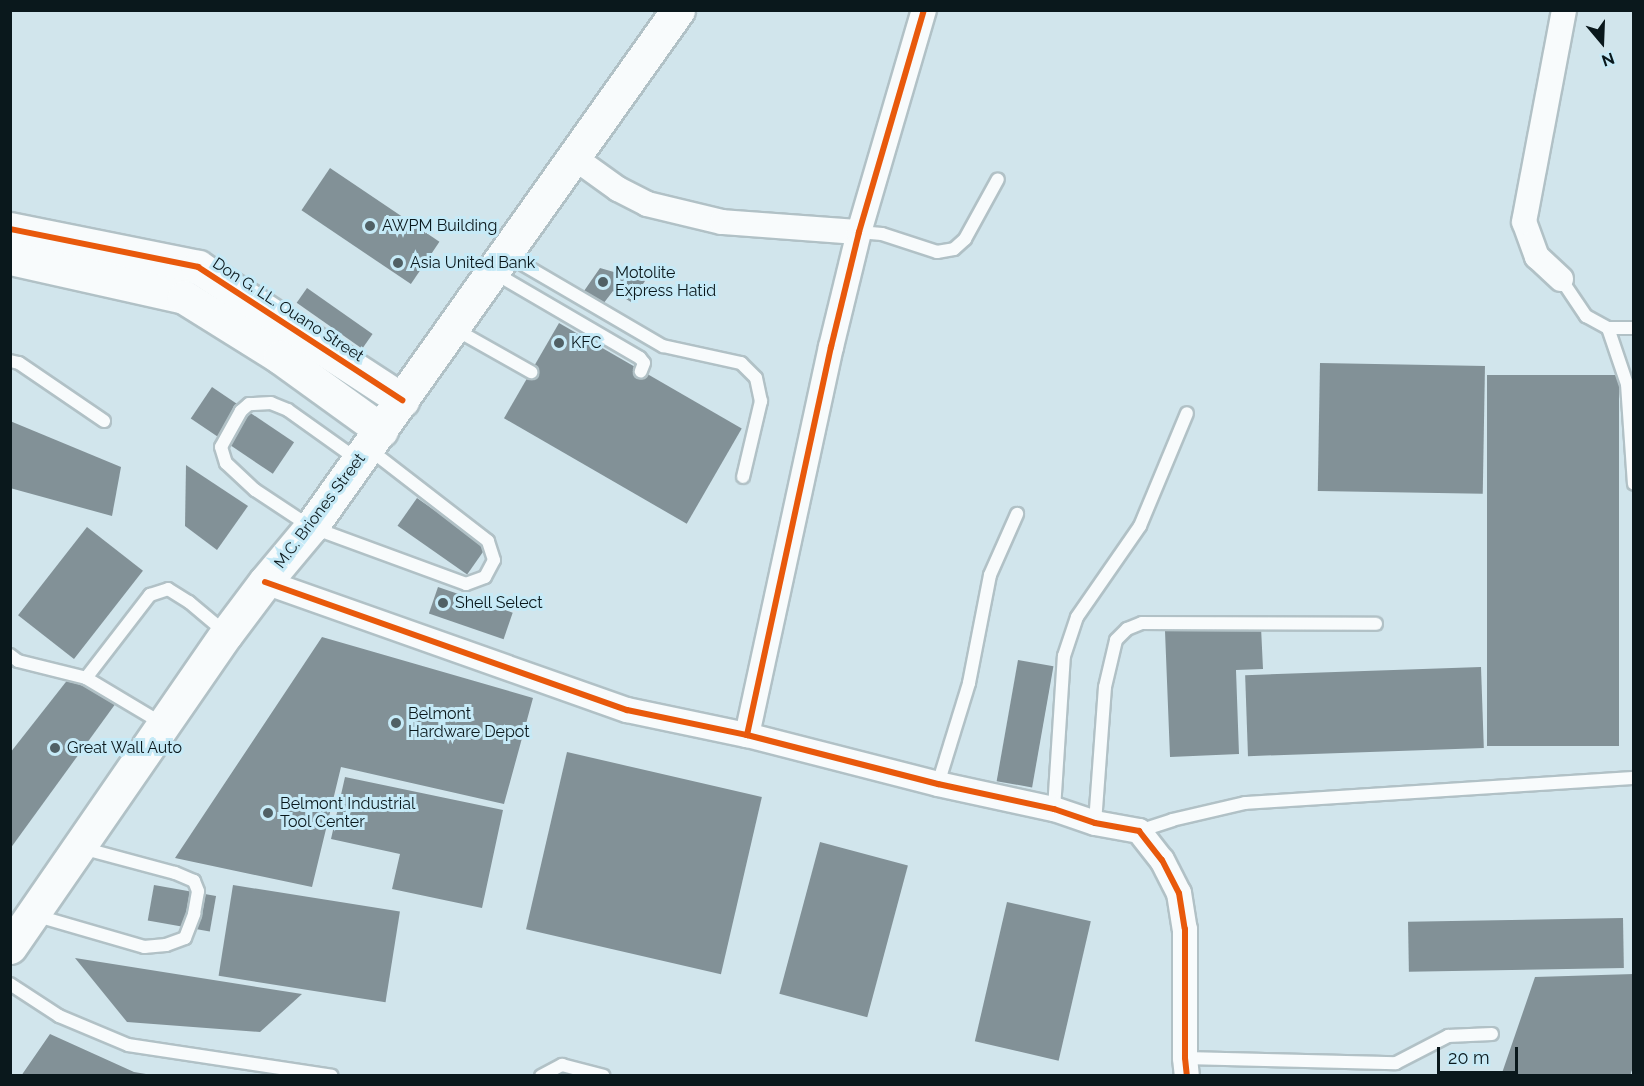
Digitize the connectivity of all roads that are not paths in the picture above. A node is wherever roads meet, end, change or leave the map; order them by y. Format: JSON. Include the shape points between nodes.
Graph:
{"nodes":[{"id":1,"x":663,"y":10,"type":"edge"},
{"id":2,"x":678,"y":10,"type":"edge"},
{"id":3,"x":690,"y":10,"type":"edge"},
{"id":4,"x":924,"y":10,"type":"edge"},
{"id":5,"x":1564,"y":10,"type":"edge"},
{"id":6,"x":630,"y":74,"type":"junction"},
{"id":7,"x":572,"y":156,"type":"junction"},
{"id":8,"x":998,"y":179,"type":"dead end"},
{"id":9,"x":10,"y":229,"type":"edge"},
{"id":10,"x":859,"y":232,"type":"junction"},
{"id":11,"x":10,"y":258,"type":"edge"},
{"id":12,"x":497,"y":262,"type":"junction"},
{"id":13,"x":1562,"y":279,"type":"joint"},
{"id":14,"x":452,"y":328,"type":"junction"},
{"id":15,"x":1608,"y":328,"type":"junction"},
{"id":16,"x":1634,"y":328,"type":"edge"},
{"id":17,"x":10,"y":361,"type":"edge"},
{"id":18,"x":641,"y":371,"type":"dead end"},
{"id":19,"x":531,"y":372,"type":"dead end"},
{"id":20,"x":402,"y":400,"type":"junction"},
{"id":21,"x":1187,"y":413,"type":"dead end"},
{"id":22,"x":104,"y":421,"type":"dead end"},
{"id":23,"x":369,"y":446,"type":"junction"},
{"id":24,"x":743,"y":477,"type":"dead end"},
{"id":25,"x":1634,"y":484,"type":"edge"},
{"id":26,"x":1017,"y":514,"type":"dead end"},
{"id":27,"x":311,"y":527,"type":"junction"},
{"id":28,"x":265,"y":582,"type":"junction"},
{"id":29,"x":1376,"y":624,"type":"dead end"},
{"id":30,"x":226,"y":634,"type":"junction"},
{"id":31,"x":10,"y":656,"type":"edge"},
{"id":32,"x":86,"y":678,"type":"junction"},
{"id":33,"x":164,"y":724,"type":"junction"},
{"id":34,"x":747,"y":735,"type":"junction"},
{"id":35,"x":1634,"y":778,"type":"edge"},
{"id":36,"x":938,"y":784,"type":"junction"},
{"id":37,"x":1054,"y":809,"type":"junction"},
{"id":38,"x":1095,"y":823,"type":"junction"},
{"id":39,"x":1139,"y":831,"type":"junction"},
{"id":40,"x":79,"y":848,"type":"junction"},
{"id":41,"x":33,"y":915,"type":"junction"},
{"id":42,"x":10,"y":947,"type":"edge"},
{"id":43,"x":10,"y":984,"type":"edge"},
{"id":44,"x":1492,"y":1034,"type":"dead end"},
{"id":45,"x":1186,"y":1066,"type":"edge"},
{"id":46,"x":332,"y":1076,"type":"edge"},
{"id":47,"x":541,"y":1076,"type":"edge"},
{"id":48,"x":604,"y":1076,"type":"edge"}],
"edges":[{"from":1,"to":6,"type":"main road","name":"M.C. Briones Street"},
{"from":2,"to":6,"type":"main road","name":"M.C. Briones Street"},
{"from":3,"to":6,"type":"main road","name":"M.C. Briones Street"},
{"from":4,"to":10,"type":"street"},
{"from":5,"to":13,"type":"street","via":[[1524,222],[1537,257]]},
{"from":6,"to":7,"type":"main road","name":"M.C. Briones Street"},
{"from":7,"to":10,"type":"street","via":[[647,204],[722,222]]},
{"from":7,"to":12,"type":"main road","name":"M.C. Briones Street"},
{"from":8,"to":10,"type":"lane","via":[[965,239],[954,249],[936,252],[882,234]]},
{"from":9,"to":20,"type":"main road","name":"Don G. LL. Ouano Street","via":[[198,267]]},
{"from":10,"to":34,"type":"street"},
{"from":11,"to":23,"type":"main road","via":[[184,297],[280,357]]},
{"from":12,"to":14,"type":"main road","name":"M.C. Briones Street"},
{"from":12,"to":18,"type":"lane","via":[[640,358],[644,363]]},
{"from":12,"to":24,"type":"lane","via":[[663,346],[741,363],[756,378],[761,401]]},
{"from":13,"to":15,"type":"lane","via":[[1586,316]]},
{"from":14,"to":19,"type":"lane"},
{"from":14,"to":20,"type":"main road","name":"M.C. Briones Street"},
{"from":15,"to":16,"type":"lane"},
{"from":15,"to":25,"type":"lane","via":[[1627,384]]},
{"from":17,"to":22,"type":"lane","via":[[19,363]]},
{"from":20,"to":23,"type":"main road","name":"M.C. Briones Street"},
{"from":21,"to":37,"type":"lane","via":[[1140,526],[1077,617],[1064,656]]},
{"from":23,"to":27,"type":"main road","name":"M.C. Briones Street"},
{"from":23,"to":27,"type":"lane","via":[[272,404],[249,404],[241,411],[221,447],[226,463],[255,490]]},
{"from":23,"to":27,"type":"lane","via":[[488,541],[494,560],[491,569],[476,582],[466,584]]},
{"from":26,"to":36,"type":"lane","via":[[990,575],[969,683]]},
{"from":27,"to":28,"type":"main road","name":"M.C. Briones Street"},
{"from":28,"to":30,"type":"main road","name":"M.C. Briones Street"},
{"from":28,"to":34,"type":"street","via":[[627,710]]},
{"from":29,"to":38,"type":"lane","via":[[1142,623],[1127,629],[1116,640],[1105,687]]},
{"from":30,"to":32,"type":"lane","via":[[168,589],[150,595]]},
{"from":30,"to":33,"type":"main road","name":"M.C. Briones Street"},
{"from":31,"to":32,"type":"lane"},
{"from":32,"to":33,"type":"lane"},
{"from":33,"to":40,"type":"main road","name":"M.C. Briones Street"},
{"from":34,"to":36,"type":"street"},
{"from":35,"to":39,"type":"lane","via":[[1245,803],[1172,819]]},
{"from":36,"to":37,"type":"street"},
{"from":37,"to":38,"type":"street"},
{"from":38,"to":39,"type":"street"},
{"from":39,"to":45,"type":"street","via":[[1162,860],[1179,893],[1185,929]]},
{"from":40,"to":41,"type":"main road","name":"M.C. Briones Street"},
{"from":40,"to":41,"type":"lane","via":[[194,881],[198,891],[185,938],[166,945],[144,946]]},
{"from":41,"to":42,"type":"main road","name":"M.C. Briones Street"},
{"from":43,"to":46,"type":"lane","via":[[59,1016],[128,1045]]},
{"from":44,"to":45,"type":"lane","via":[[1448,1036],[1396,1063]]},
{"from":47,"to":48,"type":"lane","via":[[562,1065]]}]}
